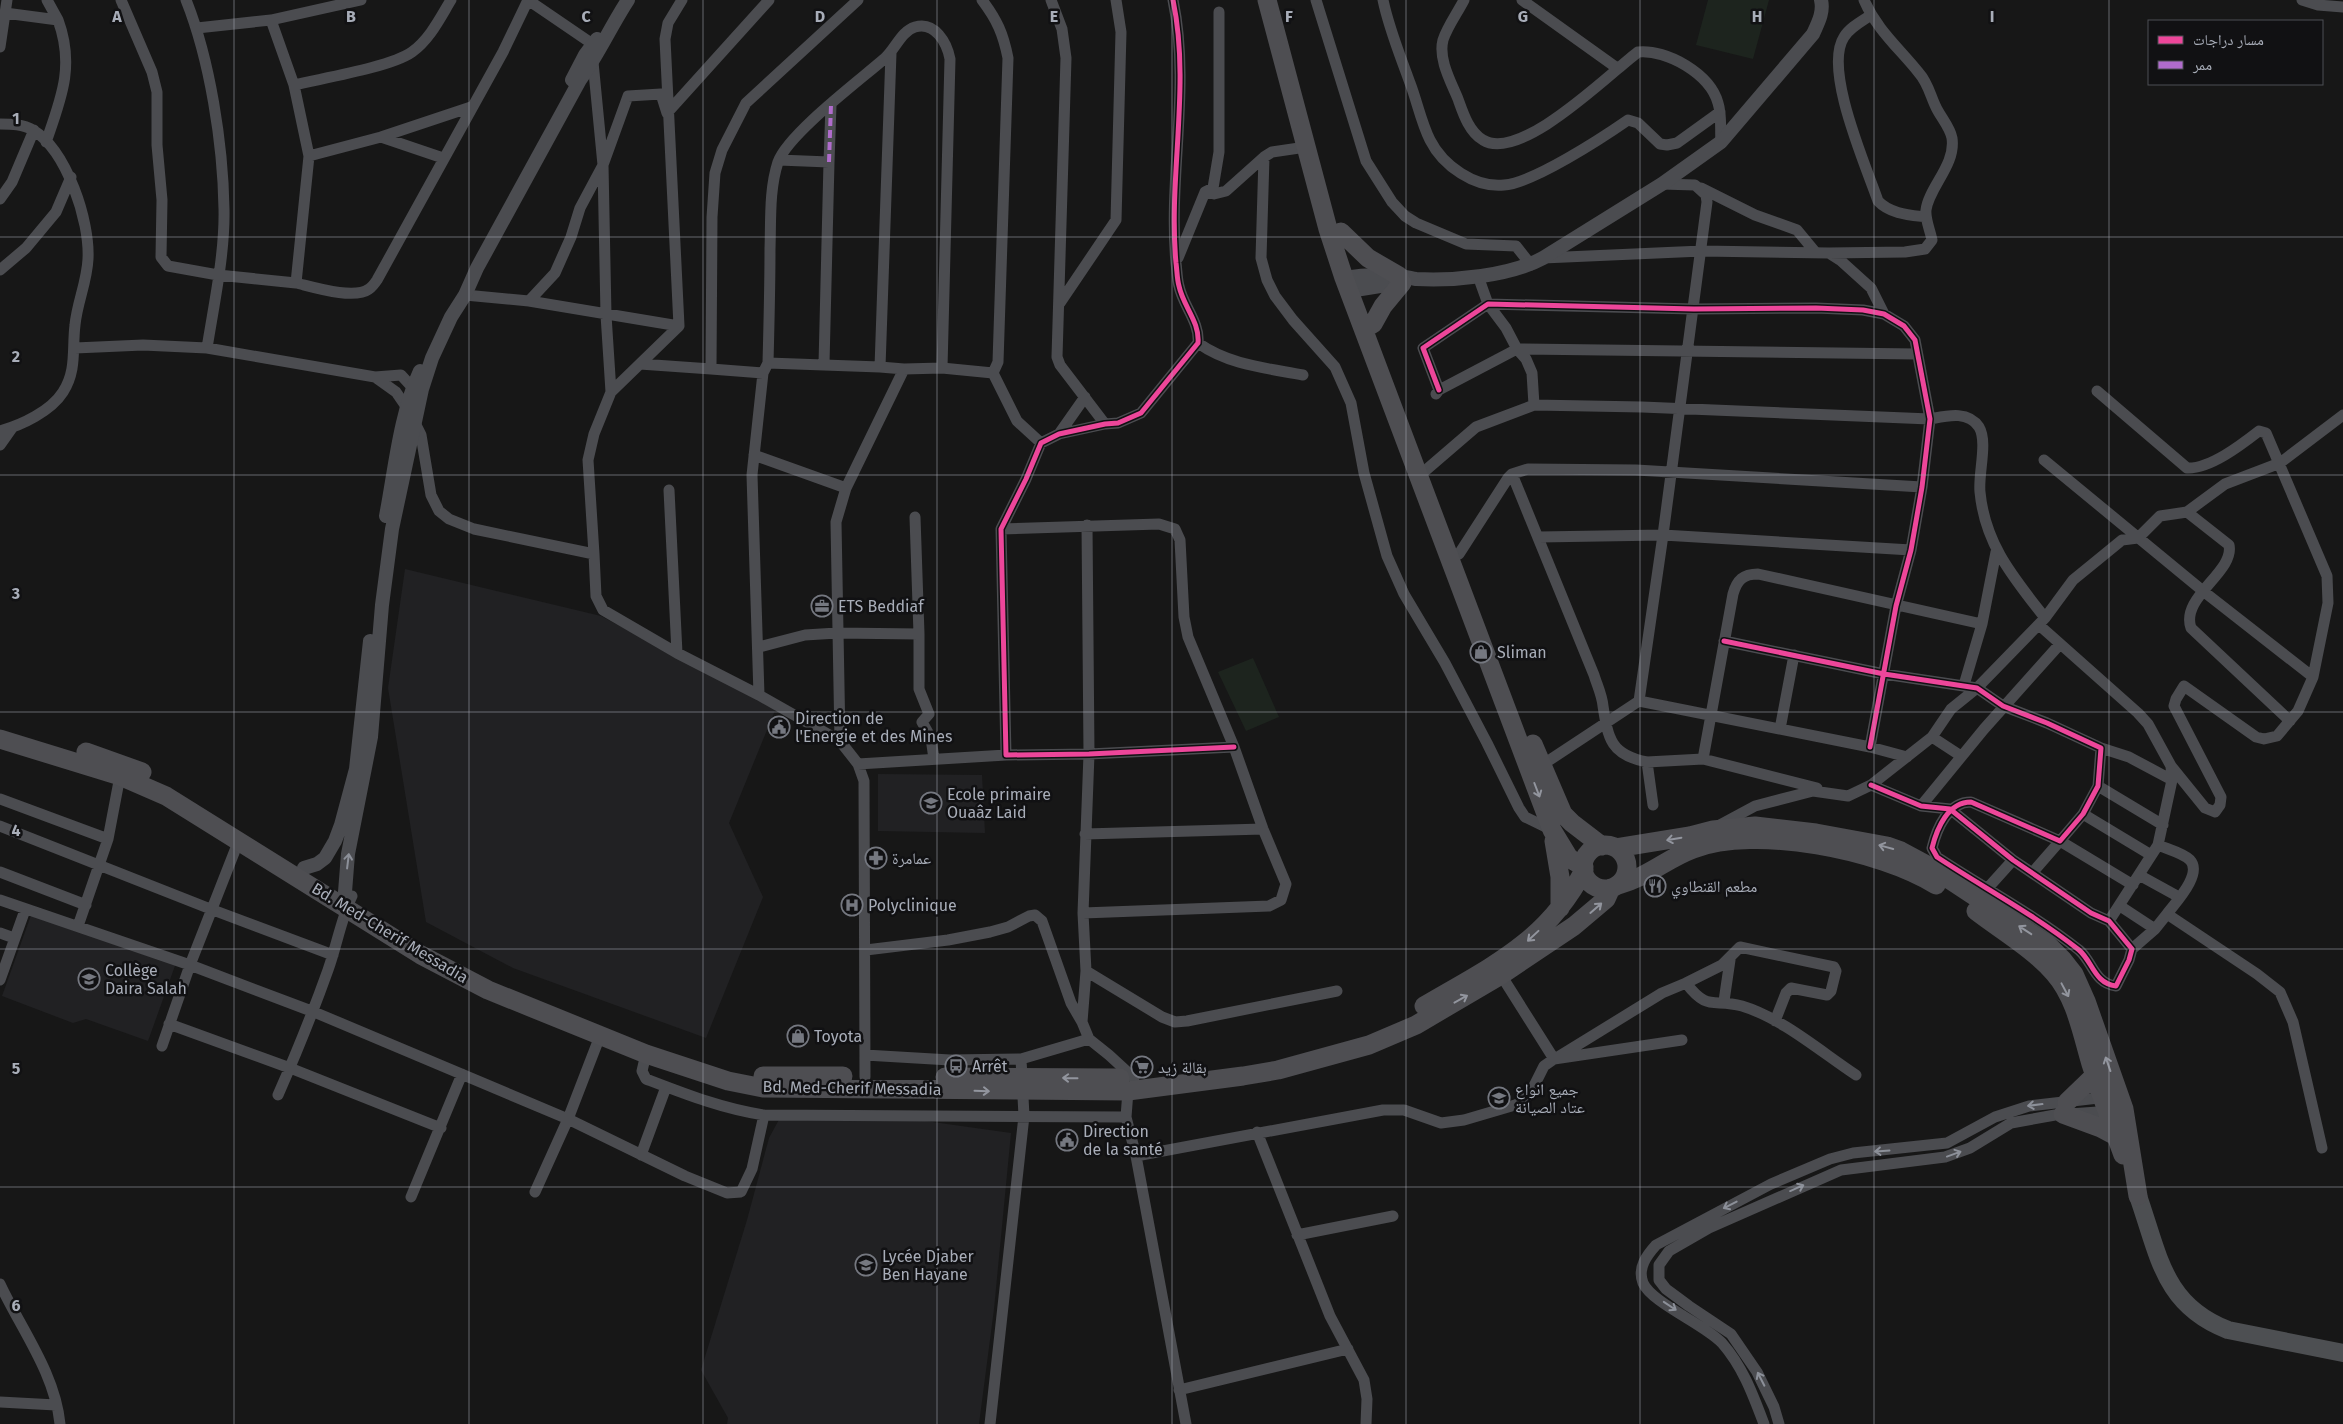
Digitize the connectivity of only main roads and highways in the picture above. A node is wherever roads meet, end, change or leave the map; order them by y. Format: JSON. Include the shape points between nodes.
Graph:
{"nodes":[{"id":1,"x":1267,"y":0,"type":"edge"},
{"id":2,"x":1276,"y":0,"type":"edge"},
{"id":3,"x":1341,"y":232,"type":"junction"},
{"id":4,"x":1353,"y":284,"type":"junction"},
{"id":5,"x":1373,"y":324,"type":"junction"},
{"id":6,"x":0,"y":726,"type":"edge"},
{"id":7,"x":0,"y":739,"type":"edge"},
{"id":8,"x":1552,"y":830,"type":"junction"},
{"id":9,"x":1710,"y":838,"type":"junction"},
{"id":10,"x":1609,"y":847,"type":"junction"},
{"id":11,"x":1584,"y":869,"type":"junction"},
{"id":12,"x":1614,"y":887,"type":"junction"},
{"id":13,"x":348,"y":898,"type":"junction"},
{"id":14,"x":1560,"y":908,"type":"junction"},
{"id":15,"x":2095,"y":1075,"type":"junction"},
{"id":16,"x":1023,"y":1076,"type":"junction"},
{"id":17,"x":1131,"y":1084,"type":"junction"},
{"id":18,"x":2113,"y":1103,"type":"junction"},
{"id":19,"x":2116,"y":1136,"type":"junction"},
{"id":20,"x":2138,"y":1196,"type":"junction"},
{"id":21,"x":2343,"y":1353,"type":"edge"}],
"edges":[{"from":1,"to":4,"type":"highway","via":[[1306,147]]},
{"from":2,"to":3,"type":"highway"},
{"from":3,"to":4,"type":"highway"},
{"from":3,"to":5,"type":"highway","via":[[1368,258],[1405,279]]},
{"from":4,"to":5,"type":"highway"},
{"from":4,"to":8,"type":"highway","one_way":true},
{"from":5,"to":10,"type":"highway","via":[[1426,470],[1563,814]]},
{"from":6,"to":13,"type":"highway","name":"Bd. Med-Cherif Messadia","via":[[117,762],[162,780]]},
{"from":7,"to":13,"type":"highway","name":"Bd. Med-Cherif Messadia","via":[[120,776],[166,796],[239,840]]},
{"from":8,"to":11,"type":"highway","via":[[1569,858]]},
{"from":8,"to":14,"type":"highway","via":[[1560,877]]},
{"from":9,"to":10,"type":"highway","one_way":true,"via":[[1690,836]]},
{"from":9,"to":12,"type":"highway","via":[[1636,880]]},
{"from":9,"to":15,"type":"highway","one_way":true,"via":[[1717,843],[1777,840],[1848,852],[1890,863],[1926,878],[1960,899],[2054,972],[2075,1011]]},
{"from":18,"to":9,"type":"highway","one_way":true,"via":[[2086,1001],[2074,974],[2047,944],[1901,851],[1771,826]]},
{"from":10,"to":11,"type":"highway","via":[[1589,853]]},
{"from":10,"to":12,"type":"highway","via":[[1625,857],[1627,864],[1625,877]]},
{"from":11,"to":12,"type":"highway","via":[[1593,886]]},
{"from":11,"to":14,"type":"highway","name":"Bd. Med-Cherif Messadia"},
{"from":17,"to":12,"type":"highway","name":"Bd. Med-Cherif Messadia","one_way":true,"via":[[1278,1070],[1369,1044],[1416,1024],[1501,975],[1574,926],[1606,899]]},
{"from":13,"to":16,"type":"highway","name":"Bd. Med-Cherif Messadia","via":[[456,961],[494,979],[556,1006],[741,1073],[766,1076]]},
{"from":13,"to":16,"type":"highway","name":"Bd. Med-Cherif Messadia","one_way":true,"via":[[452,972],[488,990],[646,1054],[728,1081],[763,1088],[875,1088]]},
{"from":14,"to":17,"type":"highway","name":"Bd. Med-Cherif Messadia","one_way":true,"via":[[1529,941],[1386,1026],[1330,1046],[1278,1058]]},
{"from":15,"to":18,"type":"highway"},
{"from":15,"to":19,"type":"highway","via":[[2065,1108]]},
{"from":16,"to":17,"type":"highway","name":"Bd. Med-Cherif Messadia"},
{"from":18,"to":19,"type":"highway"},
{"from":18,"to":20,"type":"highway"},
{"from":19,"to":20,"type":"highway"},
{"from":20,"to":21,"type":"main road","via":[[2173,1290],[2197,1314],[2228,1330]]}]}
